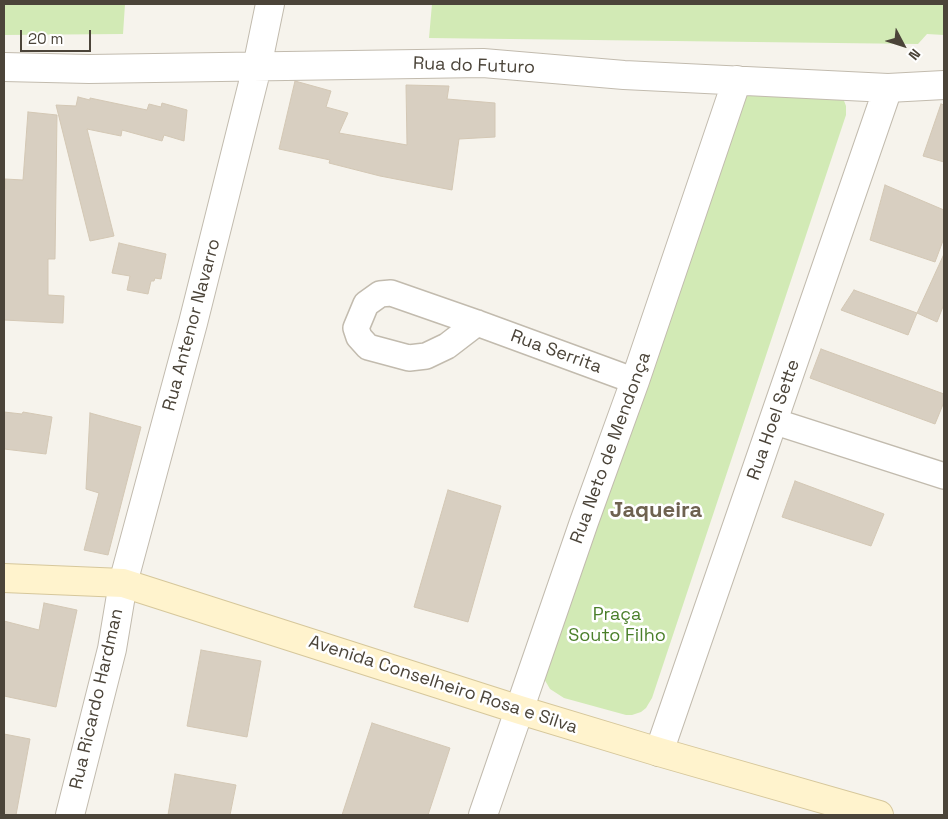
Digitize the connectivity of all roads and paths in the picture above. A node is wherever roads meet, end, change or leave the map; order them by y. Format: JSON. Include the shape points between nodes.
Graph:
{"nodes":[{"id":1,"x":270,"y":4,"type":"edge"},
{"id":2,"x":4,"y":67,"type":"edge"},
{"id":3,"x":257,"y":67,"type":"junction"},
{"id":4,"x":737,"y":80,"type":"junction"},
{"id":5,"x":944,"y":86,"type":"edge"},
{"id":6,"x":888,"y":88,"type":"junction"},
{"id":7,"x":477,"y":323,"type":"dead end"},
{"id":8,"x":635,"y":381,"type":"junction"},
{"id":9,"x":773,"y":421,"type":"junction"},
{"id":10,"x":944,"y":476,"type":"edge"},
{"id":11,"x":4,"y":578,"type":"edge"},
{"id":12,"x":123,"y":583,"type":"junction"},
{"id":13,"x":520,"y":710,"type":"junction"},
{"id":14,"x":659,"y":752,"type":"junction"},
{"id":15,"x":70,"y":815,"type":"edge"},
{"id":16,"x":484,"y":815,"type":"edge"},
{"id":17,"x":878,"y":815,"type":"edge"}],
"edges":[{"from":1,"to":3,"type":"street","name":"Rua Antenor Navarro"},
{"from":2,"to":3,"type":"street","name":"Rua do Futuro"},
{"from":3,"to":4,"type":"street","name":"Rua do Futuro","via":[[483,63],[624,75]]},
{"from":3,"to":12,"type":"street","name":"Rua Antenor Navarro"},
{"from":4,"to":6,"type":"street","name":"Rua do Futuro"},
{"from":4,"to":8,"type":"street","name":"Rua Neto de Mendonça"},
{"from":5,"to":6,"type":"street","name":"Rua do Futuro"},
{"from":6,"to":9,"type":"street","name":"Rua Hoel Sette"},
{"from":7,"to":8,"type":"street","name":"Rua Serrita"},
{"from":8,"to":13,"type":"street","name":"Rua Neto de Mendonça"},
{"from":9,"to":10,"type":"street"},
{"from":9,"to":14,"type":"street","name":"Rua Hoel Sette"},
{"from":11,"to":12,"type":"main road","name":"Avenida Conselheiro Rosa e Silva"},
{"from":12,"to":13,"type":"main road","name":"Avenida Conselheiro Rosa e Silva"},
{"from":12,"to":15,"type":"street","name":"Rua Ricardo Hardman","via":[[112,649]]},
{"from":13,"to":14,"type":"main road","name":"Avenida Conselheiro Rosa e Silva"},
{"from":13,"to":16,"type":"street","name":"Rua Neto de Mendonça"},
{"from":14,"to":17,"type":"main road","name":"Avenida Conselheiro Rosa e Silva"}]}
